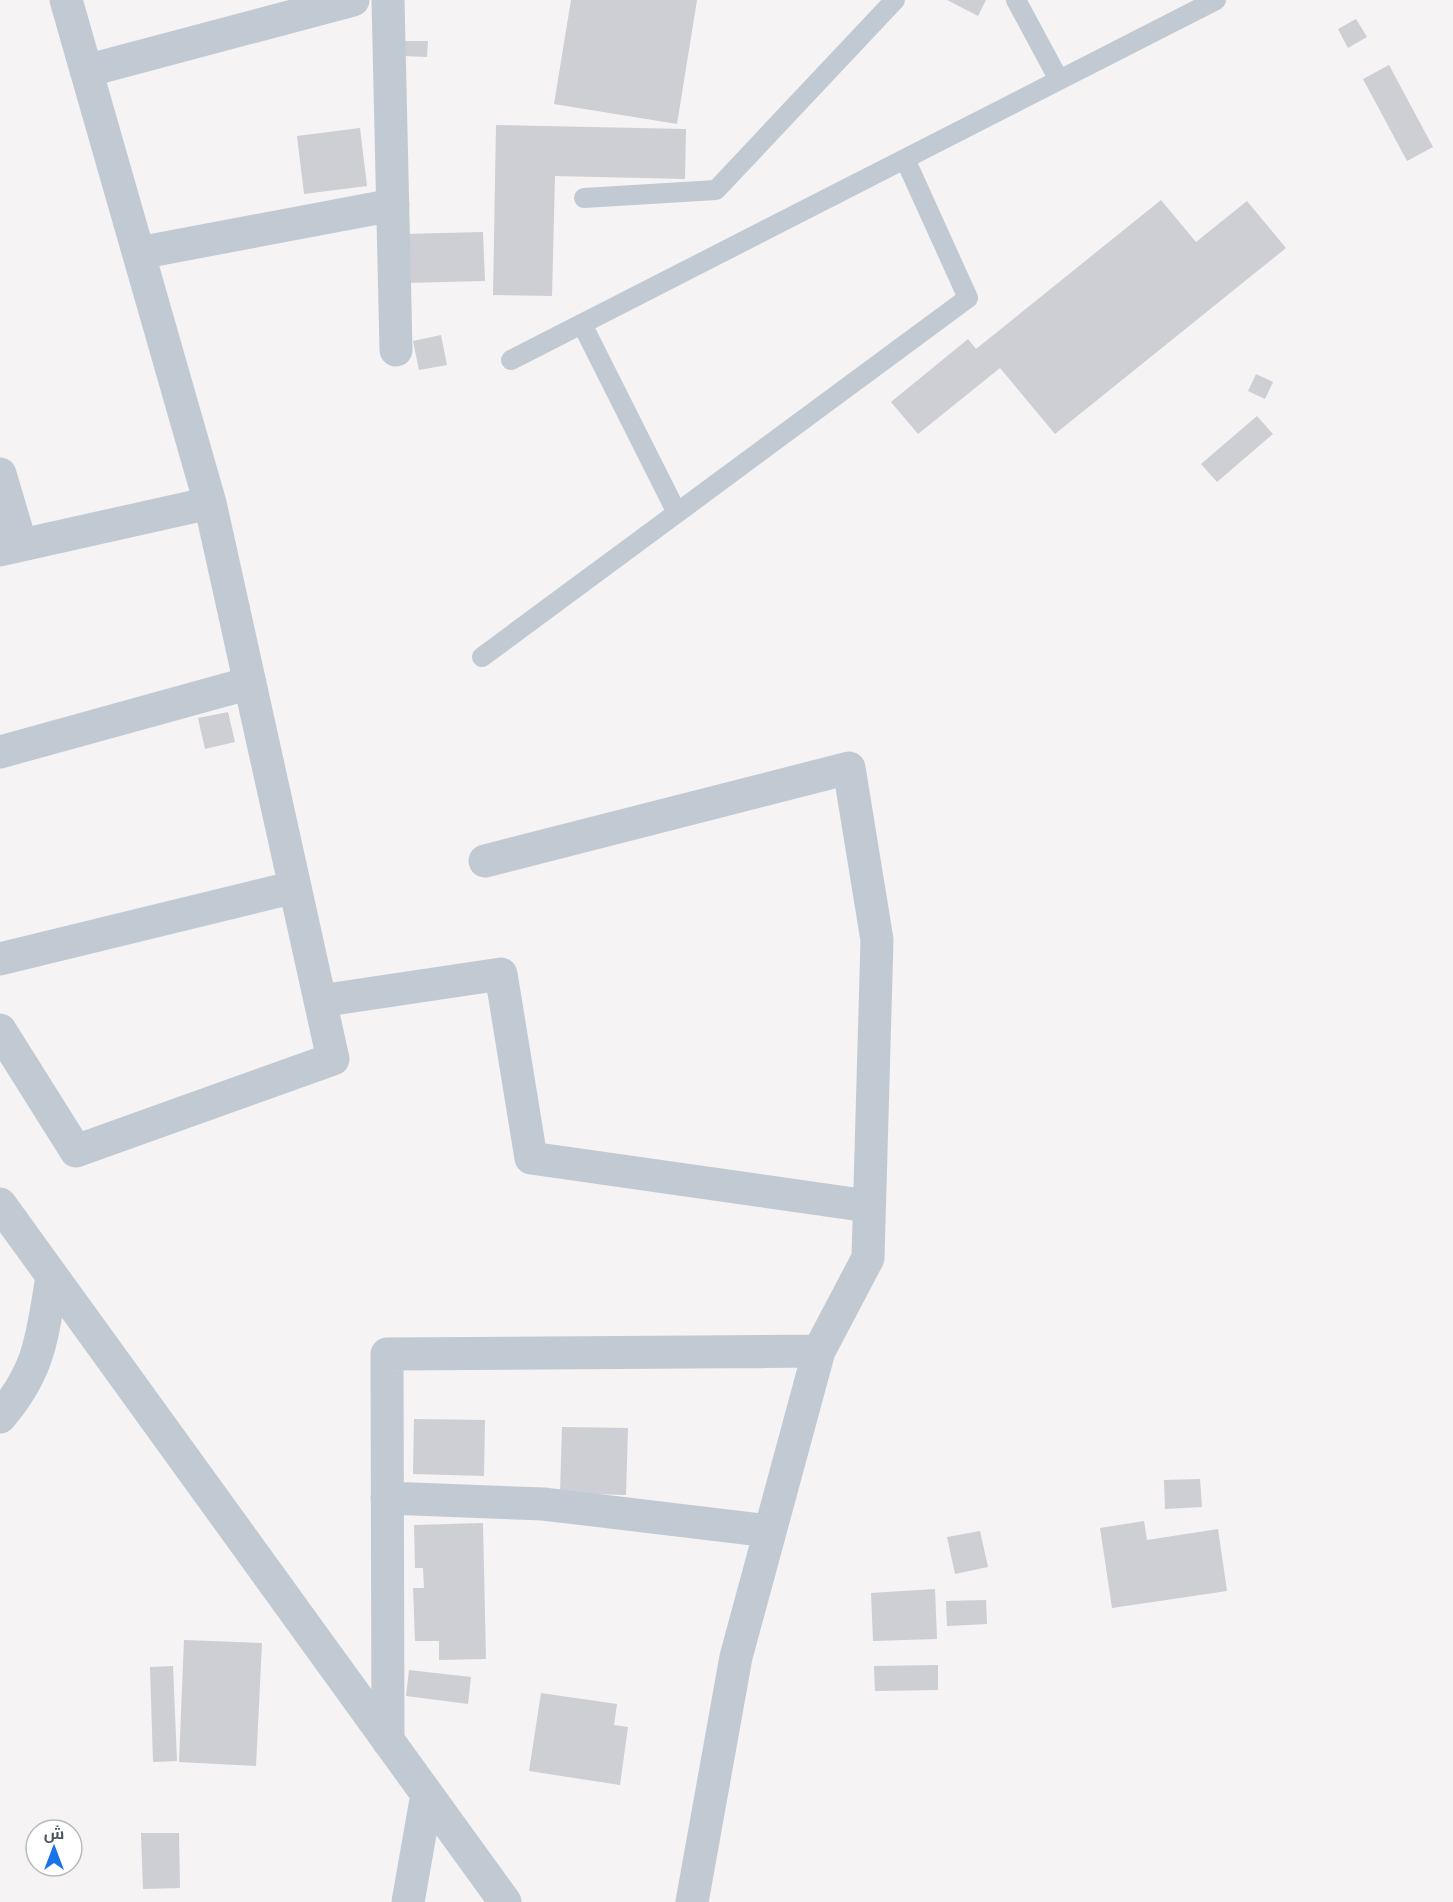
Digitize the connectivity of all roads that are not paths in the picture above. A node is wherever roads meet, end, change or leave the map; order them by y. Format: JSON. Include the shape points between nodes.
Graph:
{"nodes":[{"id":1,"x":66,"y":0,"type":"edge"},
{"id":2,"x":353,"y":0,"type":"edge"},
{"id":3,"x":388,"y":0,"type":"edge"},
{"id":4,"x":895,"y":0,"type":"edge"},
{"id":5,"x":1016,"y":0,"type":"edge"},
{"id":6,"x":1216,"y":0,"type":"edge"},
{"id":7,"x":86,"y":71,"type":"junction"},
{"id":8,"x":1059,"y":80,"type":"junction"},
{"id":9,"x":905,"y":159,"type":"junction"},
{"id":10,"x":584,"y":198,"type":"dead end"},
{"id":11,"x":393,"y":205,"type":"junction"},
{"id":12,"x":139,"y":253,"type":"junction"},
{"id":13,"x":582,"y":324,"type":"junction"},
{"id":14,"x":396,"y":350,"type":"dead end"},
{"id":15,"x":511,"y":360,"type":"dead end"},
{"id":16,"x":0,"y":474,"type":"edge"},
{"id":17,"x":210,"y":503,"type":"junction"},
{"id":18,"x":677,"y":513,"type":"junction"},
{"id":19,"x":11,"y":547,"type":"edge"},
{"id":20,"x":482,"y":657,"type":"dead end"},
{"id":21,"x":250,"y":683,"type":"junction"},
{"id":22,"x":0,"y":752,"type":"edge"},
{"id":23,"x":485,"y":861,"type":"dead end"},
{"id":24,"x":295,"y":887,"type":"junction"},
{"id":25,"x":0,"y":959,"type":"edge"},
{"id":26,"x":320,"y":1001,"type":"junction"},
{"id":27,"x":0,"y":1030,"type":"edge"},
{"id":28,"x":0,"y":1204,"type":"edge"},
{"id":29,"x":868,"y":1206,"type":"junction"},
{"id":30,"x":52,"y":1277,"type":"junction"},
{"id":31,"x":819,"y":1352,"type":"junction"},
{"id":32,"x":0,"y":1417,"type":"edge"},
{"id":33,"x":387,"y":1498,"type":"junction"},
{"id":34,"x":770,"y":1531,"type":"junction"},
{"id":35,"x":388,"y":1741,"type":"junction"},
{"id":36,"x":427,"y":1794,"type":"junction"},
{"id":37,"x":408,"y":1902,"type":"edge"},
{"id":38,"x":505,"y":1902,"type":"edge"},
{"id":39,"x":692,"y":1902,"type":"edge"}],
"edges":[{"from":1,"to":7,"type":"street"},
{"from":2,"to":7,"type":"street"},
{"from":3,"to":11,"type":"street"},
{"from":4,"to":10,"type":"lane","via":[[716,190]]},
{"from":5,"to":8,"type":"lane"},
{"from":6,"to":8,"type":"lane"},
{"from":7,"to":12,"type":"street"},
{"from":8,"to":9,"type":"lane"},
{"from":9,"to":13,"type":"lane"},
{"from":9,"to":18,"type":"lane","via":[[968,298]]},
{"from":11,"to":12,"type":"street"},
{"from":11,"to":14,"type":"street"},
{"from":12,"to":17,"type":"street"},
{"from":13,"to":15,"type":"lane"},
{"from":13,"to":18,"type":"lane"},
{"from":16,"to":19,"type":"street"},
{"from":17,"to":19,"type":"street"},
{"from":17,"to":21,"type":"street"},
{"from":18,"to":20,"type":"lane"},
{"from":21,"to":22,"type":"street"},
{"from":21,"to":24,"type":"street"},
{"from":23,"to":29,"type":"street","via":[[849,768],[877,939]]},
{"from":24,"to":25,"type":"street"},
{"from":24,"to":26,"type":"street"},
{"from":26,"to":27,"type":"street","via":[[333,1059],[76,1151]]},
{"from":26,"to":29,"type":"street","via":[[501,974],[531,1158]]},
{"from":28,"to":30,"type":"street"},
{"from":29,"to":31,"type":"street","via":[[868,1258]]},
{"from":30,"to":32,"type":"street","via":[[40,1349],[21,1392]]},
{"from":30,"to":35,"type":"street"},
{"from":31,"to":33,"type":"street","via":[[387,1354]]},
{"from":31,"to":34,"type":"street"},
{"from":33,"to":34,"type":"street","via":[[543,1504]]},
{"from":33,"to":35,"type":"street"},
{"from":34,"to":39,"type":"street","via":[[736,1657]]},
{"from":35,"to":36,"type":"street"},
{"from":36,"to":37,"type":"street"},
{"from":36,"to":38,"type":"street"}]}
